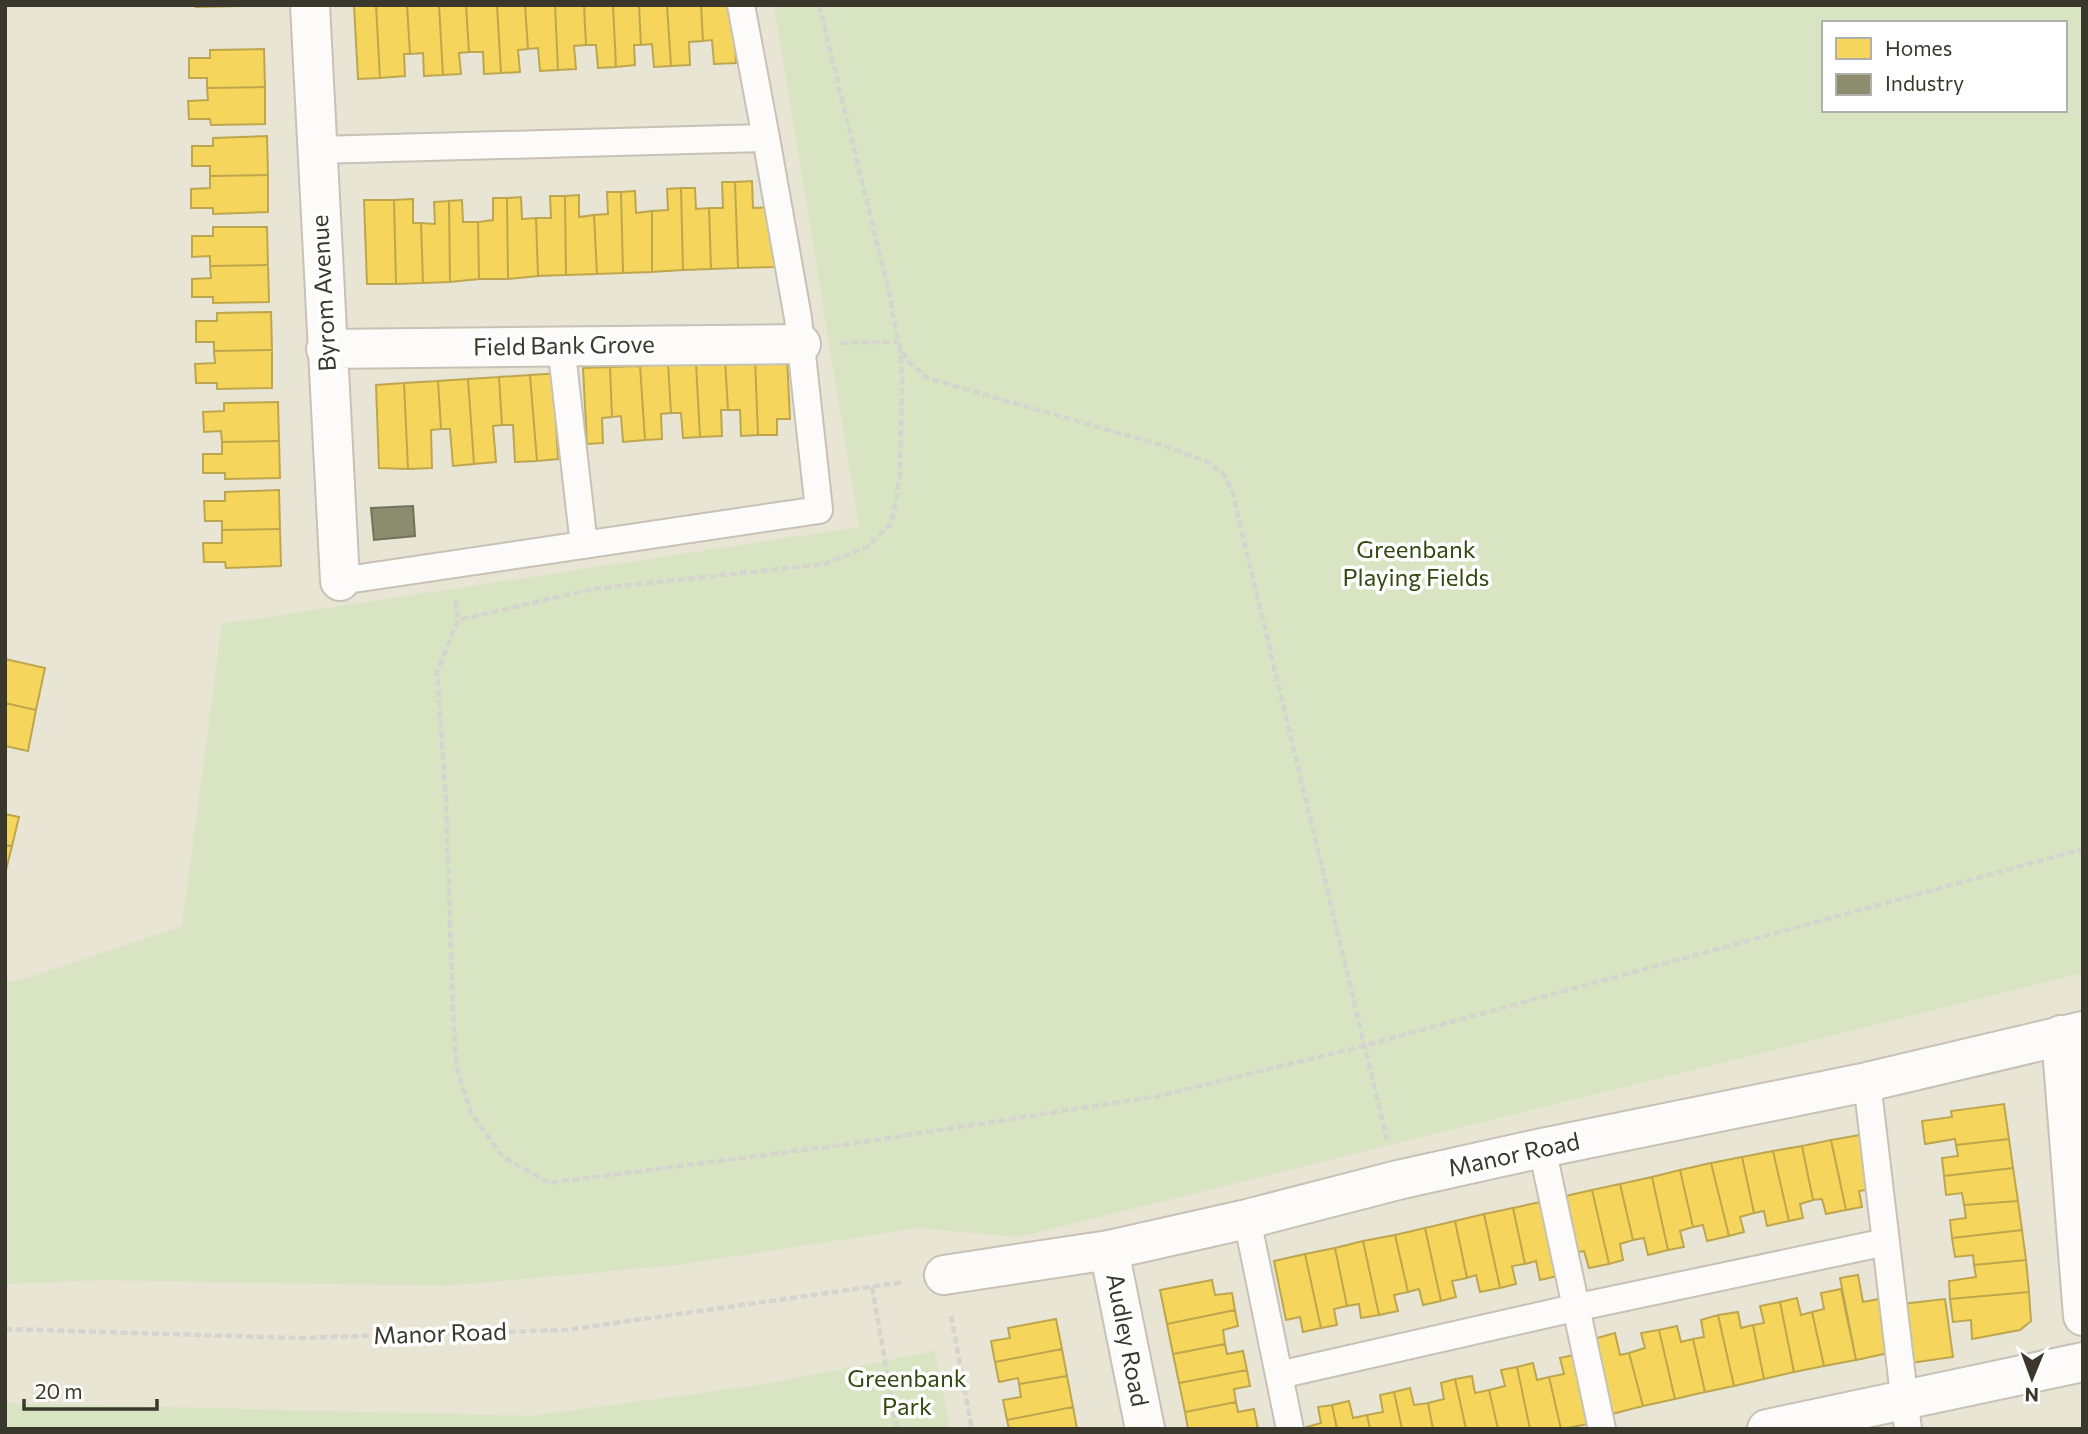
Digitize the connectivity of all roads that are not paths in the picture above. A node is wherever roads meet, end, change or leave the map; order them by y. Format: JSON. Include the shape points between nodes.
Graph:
{"nodes":[{"id":1,"x":310,"y":5,"type":"edge"},
{"id":2,"x":741,"y":5,"type":"edge"},
{"id":3,"x":766,"y":138,"type":"junction"},
{"id":4,"x":317,"y":150,"type":"junction"},
{"id":5,"x":801,"y":344,"type":"junction"},
{"id":6,"x":561,"y":345,"type":"junction"},
{"id":7,"x":326,"y":349,"type":"junction"},
{"id":8,"x":584,"y":545,"type":"junction"},
{"id":9,"x":340,"y":581,"type":"joint"},
{"id":10,"x":2072,"y":1033,"type":"edge"},
{"id":11,"x":1867,"y":1082,"type":"junction"},
{"id":12,"x":1542,"y":1148,"type":"junction"},
{"id":13,"x":1247,"y":1219,"type":"junction"},
{"id":14,"x":1886,"y":1242,"type":"junction"},
{"id":15,"x":1109,"y":1250,"type":"junction"},
{"id":16,"x":944,"y":1275,"type":"road end"},
{"id":17,"x":1574,"y":1308,"type":"junction"},
{"id":18,"x":2083,"y":1316,"type":"edge"},
{"id":19,"x":2083,"y":1362,"type":"edge"},
{"id":20,"x":1279,"y":1375,"type":"junction"},
{"id":21,"x":1906,"y":1414,"type":"edge"},
{"id":22,"x":1144,"y":1429,"type":"edge"},
{"id":23,"x":1290,"y":1429,"type":"edge"},
{"id":24,"x":1602,"y":1429,"type":"edge"},
{"id":25,"x":1767,"y":1429,"type":"edge"}],
"edges":[{"from":1,"to":4,"type":"street","name":"Byrom Avenue"},
{"from":2,"to":3,"type":"lane"},
{"from":3,"to":4,"type":"lane"},
{"from":3,"to":5,"type":"lane"},
{"from":4,"to":7,"type":"street","name":"Byrom Avenue"},
{"from":5,"to":6,"type":"street","name":"Field Bank Grove"},
{"from":5,"to":8,"type":"lane","via":[[819,510]]},
{"from":6,"to":7,"type":"street","name":"Field Bank Grove"},
{"from":6,"to":8,"type":"lane"},
{"from":7,"to":9,"type":"street","name":"Byrom Avenue"},
{"from":8,"to":9,"type":"lane"},
{"from":10,"to":11,"type":"street","name":"Manor Road"},
{"from":10,"to":18,"type":"street"},
{"from":11,"to":12,"type":"street","name":"Manor Road"},
{"from":11,"to":14,"type":"lane"},
{"from":12,"to":13,"type":"street","name":"Manor Road"},
{"from":12,"to":17,"type":"lane"},
{"from":13,"to":15,"type":"street","name":"Manor Road"},
{"from":13,"to":20,"type":"lane"},
{"from":14,"to":17,"type":"lane"},
{"from":14,"to":21,"type":"lane"},
{"from":15,"to":16,"type":"street","name":"Manor Road"},
{"from":15,"to":22,"type":"street","name":"Audley Road"},
{"from":17,"to":20,"type":"lane"},
{"from":17,"to":24,"type":"lane"},
{"from":19,"to":21,"type":"street"},
{"from":20,"to":23,"type":"lane"},
{"from":21,"to":25,"type":"street"}]}
